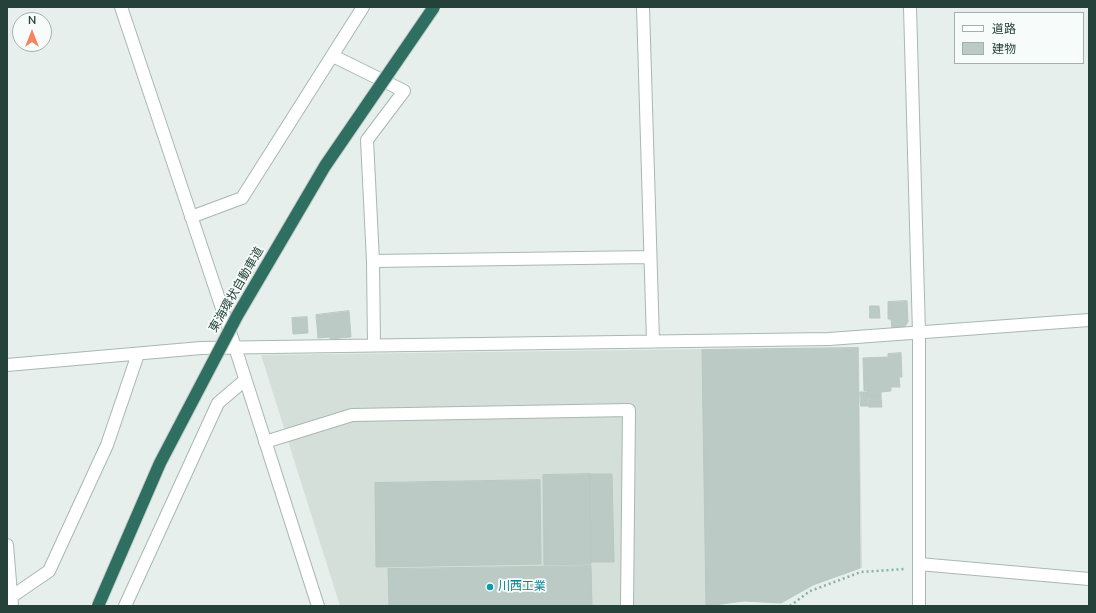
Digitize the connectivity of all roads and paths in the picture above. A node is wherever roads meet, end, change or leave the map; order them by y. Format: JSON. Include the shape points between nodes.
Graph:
{"nodes":[{"id":1,"x":121,"y":7,"type":"edge"},
{"id":2,"x":363,"y":7,"type":"edge"},
{"id":3,"x":434,"y":7,"type":"edge"},
{"id":4,"x":643,"y":7,"type":"edge"},
{"id":5,"x":910,"y":7,"type":"edge"},
{"id":6,"x":332,"y":56,"type":"junction"},
{"id":7,"x":191,"y":217,"type":"junction"},
{"id":8,"x":650,"y":257,"type":"junction"},
{"id":9,"x":373,"y":261,"type":"junction"},
{"id":10,"x":1089,"y":320,"type":"edge"},
{"id":11,"x":919,"y":333,"type":"junction"},
{"id":12,"x":653,"y":341,"type":"junction"},
{"id":13,"x":374,"y":345,"type":"junction"},
{"id":14,"x":234,"y":348,"type":"junction"},
{"id":15,"x":138,"y":354,"type":"junction"},
{"id":16,"x":7,"y":365,"type":"edge"},
{"id":17,"x":245,"y":380,"type":"junction"},
{"id":18,"x":265,"y":442,"type":"junction"},
{"id":19,"x":7,"y":545,"type":"edge"},
{"id":20,"x":919,"y":566,"type":"junction"},
{"id":21,"x":1089,"y":580,"type":"edge"},
{"id":22,"x":12,"y":602,"type":"edge"},
{"id":23,"x":98,"y":606,"type":"edge"},
{"id":24,"x":125,"y":606,"type":"edge"},
{"id":25,"x":318,"y":606,"type":"edge"},
{"id":26,"x":627,"y":606,"type":"edge"},
{"id":27,"x":790,"y":606,"type":"edge"},
{"id":28,"x":919,"y":606,"type":"edge"}],
"edges":[{"from":1,"to":7,"type":"street"},
{"from":2,"to":6,"type":"street"},
{"from":3,"to":23,"type":"highway","name":"東海環状自動車道","bridge":true,"via":[[325,166],[237,316],[160,463]]},
{"from":4,"to":8,"type":"street"},
{"from":5,"to":11,"type":"street"},
{"from":6,"to":7,"type":"street","via":[[242,198]]},
{"from":6,"to":9,"type":"street","via":[[404,91],[367,140]]},
{"from":7,"to":14,"type":"street"},
{"from":8,"to":9,"type":"street"},
{"from":8,"to":12,"type":"street"},
{"from":9,"to":13,"type":"street"},
{"from":10,"to":11,"type":"street"},
{"from":11,"to":12,"type":"street","via":[[829,339]]},
{"from":11,"to":20,"type":"street"},
{"from":12,"to":13,"type":"street"},
{"from":13,"to":14,"type":"street"},
{"from":14,"to":15,"type":"street"},
{"from":14,"to":17,"type":"street"},
{"from":15,"to":16,"type":"street"},
{"from":15,"to":22,"type":"street","via":[[107,445],[49,571]]},
{"from":17,"to":18,"type":"street"},
{"from":17,"to":24,"type":"street","via":[[218,403]]},
{"from":18,"to":25,"type":"street"},
{"from":18,"to":26,"type":"street","via":[[352,416],[629,410]]},
{"from":19,"to":22,"type":"street"},
{"from":20,"to":21,"type":"street"},
{"from":20,"to":27,"type":"path","via":[[862,572],[810,591]]},
{"from":20,"to":28,"type":"street"}]}
